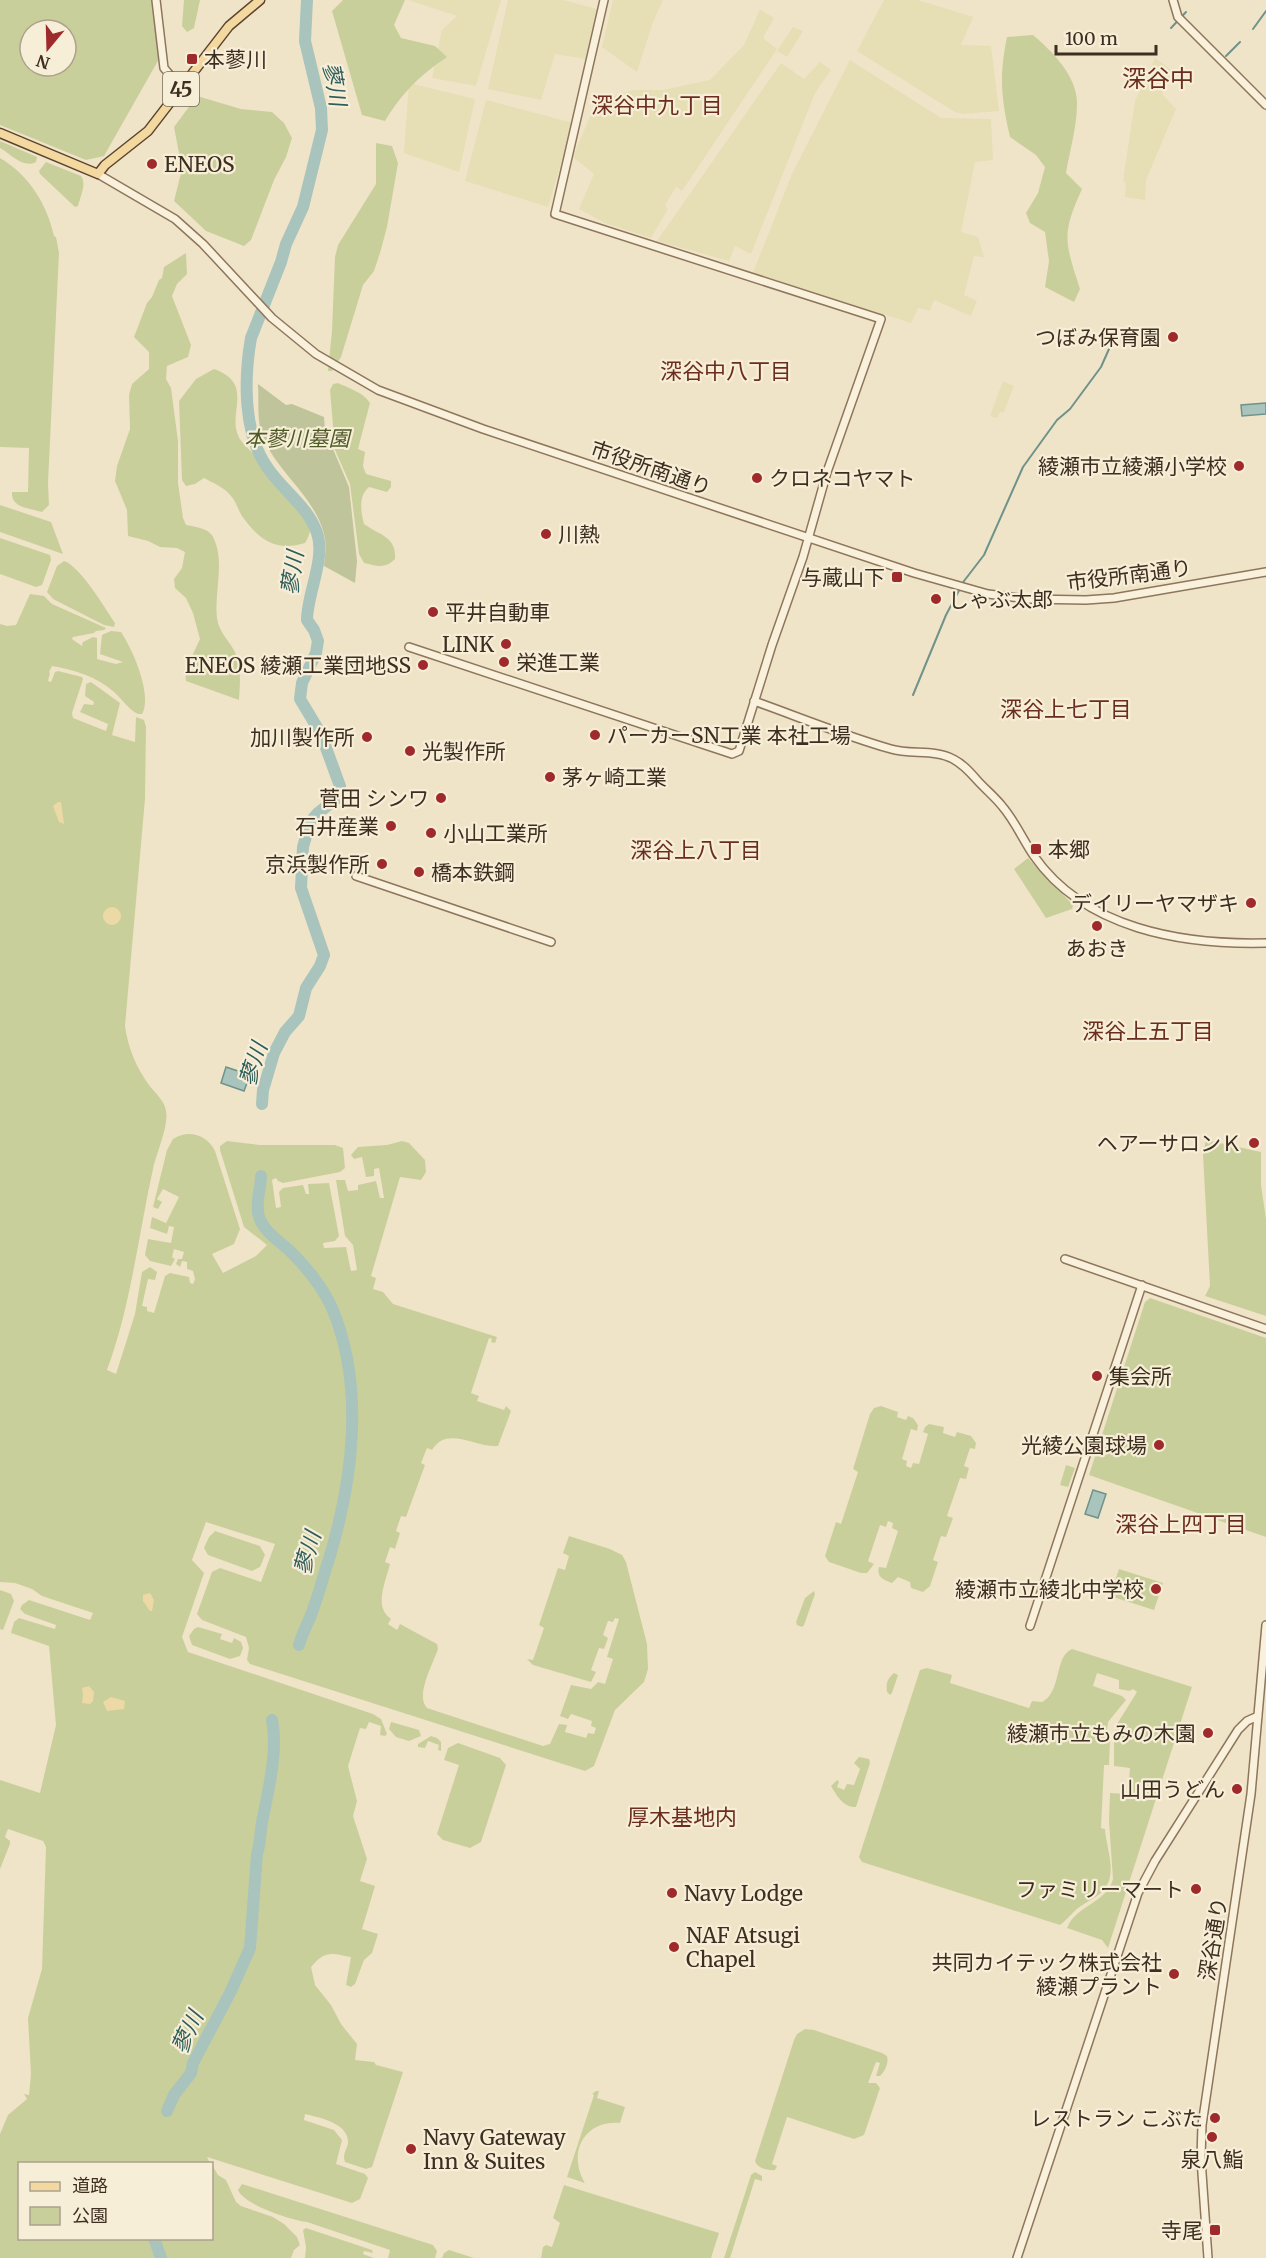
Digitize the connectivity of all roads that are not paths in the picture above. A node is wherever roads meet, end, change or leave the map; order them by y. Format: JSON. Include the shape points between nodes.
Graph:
{"nodes":[{"id":1,"x":156,"y":0,"type":"edge"},
{"id":2,"x":260,"y":0,"type":"edge"},
{"id":3,"x":604,"y":0,"type":"edge"},
{"id":4,"x":1173,"y":0,"type":"edge"},
{"id":5,"x":181,"y":88,"type":"junction"},
{"id":6,"x":1266,"y":105,"type":"edge"},
{"id":7,"x":0,"y":133,"type":"edge"},
{"id":8,"x":98,"y":174,"type":"junction"},
{"id":9,"x":808,"y":538,"type":"junction"},
{"id":10,"x":1266,"y":572,"type":"edge"},
{"id":11,"x":410,"y":646,"type":"dead end"},
{"id":12,"x":754,"y":701,"type":"junction"},
{"id":13,"x":356,"y":876,"type":"dead end"},
{"id":14,"x":551,"y":942,"type":"dead end"},
{"id":15,"x":1266,"y":943,"type":"edge"},
{"id":16,"x":1065,"y":1259,"type":"dead end"},
{"id":17,"x":1142,"y":1285,"type":"junction"},
{"id":18,"x":1266,"y":1329,"type":"edge"},
{"id":19,"x":1266,"y":1625,"type":"edge"},
{"id":20,"x":1030,"y":1626,"type":"dead end"},
{"id":21,"x":1258,"y":1716,"type":"junction"},
{"id":22,"x":1017,"y":2258,"type":"edge"},
{"id":23,"x":1208,"y":2258,"type":"edge"}],
"edges":[{"from":1,"to":5,"type":"street","via":[[164,68]]},
{"from":2,"to":5,"type":"main road","number":"45","via":[[229,26]]},
{"from":3,"to":9,"type":"street","via":[[555,214],[881,319]]},
{"from":4,"to":6,"type":"street","via":[[1180,18]]},
{"from":5,"to":8,"type":"main road","number":"45","via":[[148,131]]},
{"from":7,"to":8,"type":"main road"},
{"from":8,"to":9,"type":"street","name":"市役所南通り","via":[[175,219],[283,328],[316,354],[378,390]]},
{"from":9,"to":10,"type":"street","name":"市役所南通り","via":[[969,591],[1028,599],[1114,598]]},
{"from":9,"to":12,"type":"street"},
{"from":11,"to":12,"type":"street","via":[[732,754],[739,751]]},
{"from":12,"to":15,"type":"street","via":[[892,750],[954,759],[1002,806],[1047,871],[1078,901],[1095,910],[1134,926],[1171,935]]},
{"from":13,"to":14,"type":"street"},
{"from":16,"to":17,"type":"street"},
{"from":17,"to":18,"type":"street"},
{"from":17,"to":20,"type":"street"},
{"from":19,"to":21,"type":"street","name":"深谷通り"},
{"from":21,"to":22,"type":"street","via":[[1239,1730],[1138,1893]]},
{"from":21,"to":23,"type":"street","name":"深谷通り","via":[[1251,1794],[1202,2125]]}]}
